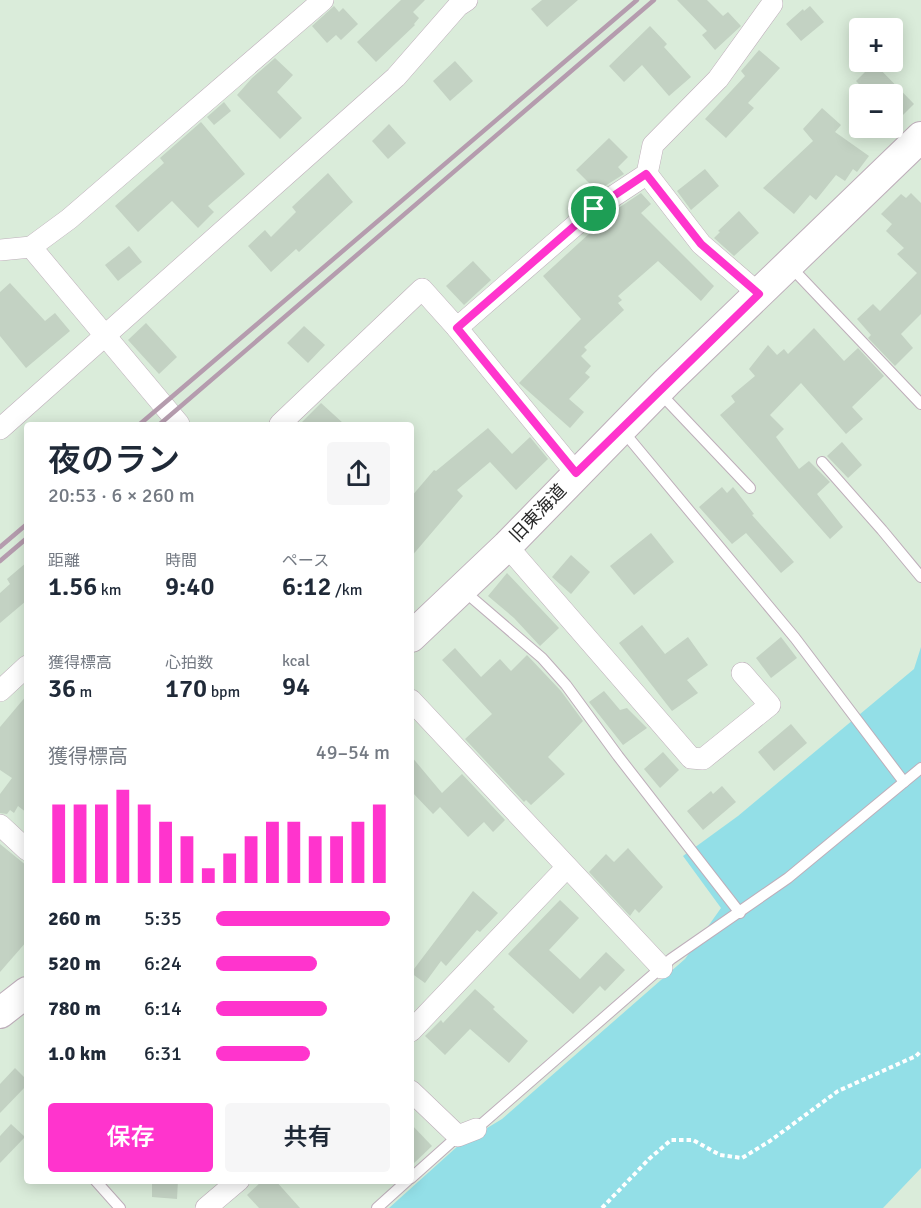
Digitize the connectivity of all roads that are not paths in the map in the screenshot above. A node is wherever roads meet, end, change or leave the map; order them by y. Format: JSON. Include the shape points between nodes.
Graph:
{"nodes":[{"id":1,"x":323,"y":0,"type":"edge"},
{"id":2,"x":459,"y":2,"type":"edge"},
{"id":3,"x":772,"y":4,"type":"dead end"},
{"id":4,"x":921,"y":137,"type":"edge"},
{"id":5,"x":646,"y":174,"type":"junction"},
{"id":6,"x":31,"y":247,"type":"junction"},
{"id":7,"x":0,"y":250,"type":"edge"},
{"id":8,"x":789,"y":265,"type":"junction"},
{"id":9,"x":759,"y":294,"type":"junction"},
{"id":10,"x":457,"y":328,"type":"junction"},
{"id":11,"x":105,"y":335,"type":"junction"},
{"id":12,"x":658,"y":392,"type":"junction"},
{"id":13,"x":921,"y":405,"type":"edge"},
{"id":14,"x":177,"y":422,"type":"edge"},
{"id":15,"x":282,"y":422,"type":"edge"},
{"id":16,"x":0,"y":429,"type":"edge"},
{"id":17,"x":621,"y":429,"type":"junction"},
{"id":18,"x":822,"y":462,"type":"dead end"},
{"id":19,"x":576,"y":473,"type":"junction"},
{"id":20,"x":750,"y":488,"type":"dead end"},
{"id":21,"x":507,"y":546,"type":"junction"},
{"id":22,"x":921,"y":577,"type":"edge"},
{"id":23,"x":462,"y":589,"type":"junction"},
{"id":24,"x":414,"y":634,"type":"edge"},
{"id":25,"x":24,"y":669,"type":"edge"},
{"id":26,"x":742,"y":673,"type":"dead end"},
{"id":27,"x":0,"y":692,"type":"edge"},
{"id":28,"x":414,"y":703,"type":"edge"},
{"id":29,"x":921,"y":768,"type":"edge"},
{"id":30,"x":904,"y":782,"type":"junction"},
{"id":31,"x":0,"y":825,"type":"edge"},
{"id":32,"x":24,"y":847,"type":"edge"},
{"id":33,"x":567,"y":867,"type":"junction"},
{"id":34,"x":740,"y":913,"type":"junction"},
{"id":35,"x":662,"y":968,"type":"junction"},
{"id":36,"x":24,"y":994,"type":"edge"},
{"id":37,"x":0,"y":1013,"type":"edge"},
{"id":38,"x":414,"y":1028,"type":"edge"},
{"id":39,"x":414,"y":1093,"type":"edge"},
{"id":40,"x":467,"y":1133,"type":"junction"},
{"id":41,"x":414,"y":1176,"type":"edge"},
{"id":42,"x":99,"y":1184,"type":"edge"},
{"id":43,"x":234,"y":1184,"type":"edge"},
{"id":44,"x":404,"y":1184,"type":"edge"},
{"id":45,"x":120,"y":1208,"type":"edge"},
{"id":46,"x":206,"y":1208,"type":"edge"},
{"id":47,"x":378,"y":1208,"type":"edge"}],
"edges":[{"from":1,"to":6,"type":"street","via":[[69,219]]},
{"from":2,"to":11,"type":"street","via":[[396,77]]},
{"from":3,"to":5,"type":"street","via":[[718,79],[653,145]]},
{"from":4,"to":8,"type":"main road","name":"旧東海道"},
{"from":5,"to":9,"type":"street","via":[[701,244]]},
{"from":5,"to":10,"type":"street","via":[[594,209]]},
{"from":6,"to":7,"type":"street"},
{"from":6,"to":11,"type":"street"},
{"from":8,"to":9,"type":"main road","name":"旧東海道"},
{"from":8,"to":13,"type":"lane"},
{"from":9,"to":12,"type":"main road","name":"旧東海道"},
{"from":10,"to":15,"type":"street","via":[[422,289]]},
{"from":10,"to":19,"type":"street"},
{"from":11,"to":14,"type":"street"},
{"from":11,"to":16,"type":"street"},
{"from":12,"to":17,"type":"main road","name":"旧東海道"},
{"from":12,"to":20,"type":"lane"},
{"from":17,"to":19,"type":"main road","name":"旧東海道"},
{"from":17,"to":30,"type":"lane","via":[[795,638]]},
{"from":18,"to":22,"type":"lane"},
{"from":19,"to":21,"type":"main road","name":"旧東海道"},
{"from":21,"to":23,"type":"main road","name":"旧東海道"},
{"from":21,"to":26,"type":"street","via":[[691,758],[703,759],[770,705]]},
{"from":23,"to":24,"type":"main road","name":"旧東海道"},
{"from":23,"to":34,"type":"lane","via":[[542,658],[566,685]]},
{"from":25,"to":27,"type":"street"},
{"from":28,"to":33,"type":"street"},
{"from":29,"to":30,"type":"lane"},
{"from":30,"to":34,"type":"lane"},
{"from":31,"to":32,"type":"street"},
{"from":33,"to":35,"type":"street"},
{"from":33,"to":38,"type":"street"},
{"from":34,"to":35,"type":"lane"},
{"from":35,"to":40,"type":"lane"},
{"from":36,"to":37,"type":"main road"},
{"from":39,"to":40,"type":"street"},
{"from":40,"to":41,"type":"lane"},
{"from":42,"to":45,"type":"lane"},
{"from":43,"to":46,"type":"street"},
{"from":44,"to":47,"type":"lane"}]}
